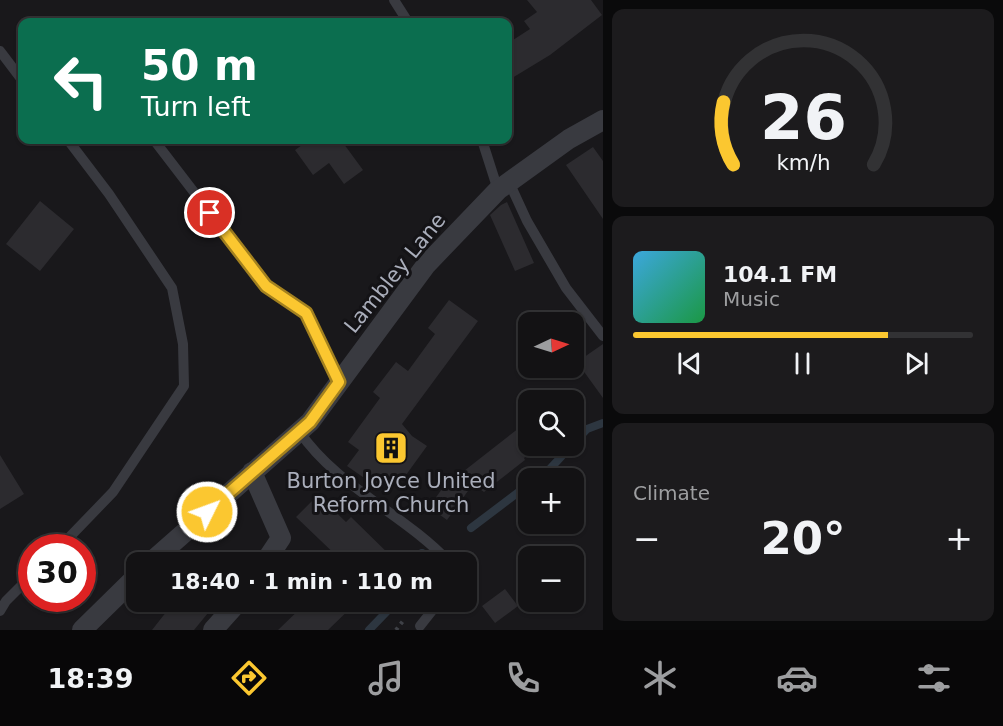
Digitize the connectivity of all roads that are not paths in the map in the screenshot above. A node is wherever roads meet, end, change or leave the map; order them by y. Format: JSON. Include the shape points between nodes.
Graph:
{"nodes":[{"id":1,"x":394,"y":0,"type":"edge"},
{"id":2,"x":405,"y":18,"type":"edge"},
{"id":3,"x":0,"y":51,"type":"edge"},
{"id":4,"x":18,"y":75,"type":"edge"},
{"id":5,"x":603,"y":120,"type":"edge"},
{"id":6,"x":71,"y":144,"type":"edge"},
{"id":7,"x":157,"y":144,"type":"edge"},
{"id":8,"x":484,"y":144,"type":"edge"},
{"id":9,"x":503,"y":186,"type":"junction"},
{"id":10,"x":603,"y":336,"type":"edge"},
{"id":11,"x":339,"y":382,"type":"junction"},
{"id":12,"x":299,"y":431,"type":"junction"},
{"id":13,"x":252,"y":472,"type":"junction"},
{"id":14,"x":72,"y":534,"type":"edge"},
{"id":15,"x":162,"y":552,"type":"edge"},
{"id":16,"x":271,"y":552,"type":"edge"},
{"id":17,"x":439,"y":552,"type":"edge"},
{"id":18,"x":126,"y":587,"type":"edge"},
{"id":19,"x":18,"y":589,"type":"edge"},
{"id":20,"x":0,"y":611,"type":"edge"},
{"id":21,"x":229,"y":612,"type":"edge"},
{"id":22,"x":431,"y":612,"type":"edge"},
{"id":23,"x":420,"y":626,"type":"dead end"},
{"id":24,"x":82,"y":630,"type":"edge"},
{"id":25,"x":213,"y":630,"type":"edge"}],
"edges":[{"from":1,"to":2,"type":"lane"},
{"from":3,"to":4,"type":"lane"},
{"from":5,"to":9,"type":"street","name":"Lambley Lane","via":[[569,138]]},
{"from":6,"to":14,"type":"lane","via":[[172,288],[183,344],[184,386],[113,492]]},
{"from":7,"to":11,"type":"lane","via":[[266,286],[306,313]]},
{"from":8,"to":9,"type":"lane"},
{"from":9,"to":10,"type":"lane","via":[[566,288]]},
{"from":9,"to":11,"type":"street","name":"Lambley Lane","via":[[426,265]]},
{"from":11,"to":12,"type":"street","name":"Lambley Lane"},
{"from":12,"to":13,"type":"street","name":"Lambley Lane"},
{"from":12,"to":17,"type":"lane","via":[[331,467]]},
{"from":13,"to":15,"type":"street","name":"Lambley Lane"},
{"from":13,"to":16,"type":"street","via":[[280,538]]},
{"from":18,"to":24,"type":"street"},
{"from":19,"to":20,"type":"lane"},
{"from":21,"to":25,"type":"street"},
{"from":22,"to":23,"type":"lane"}]}
